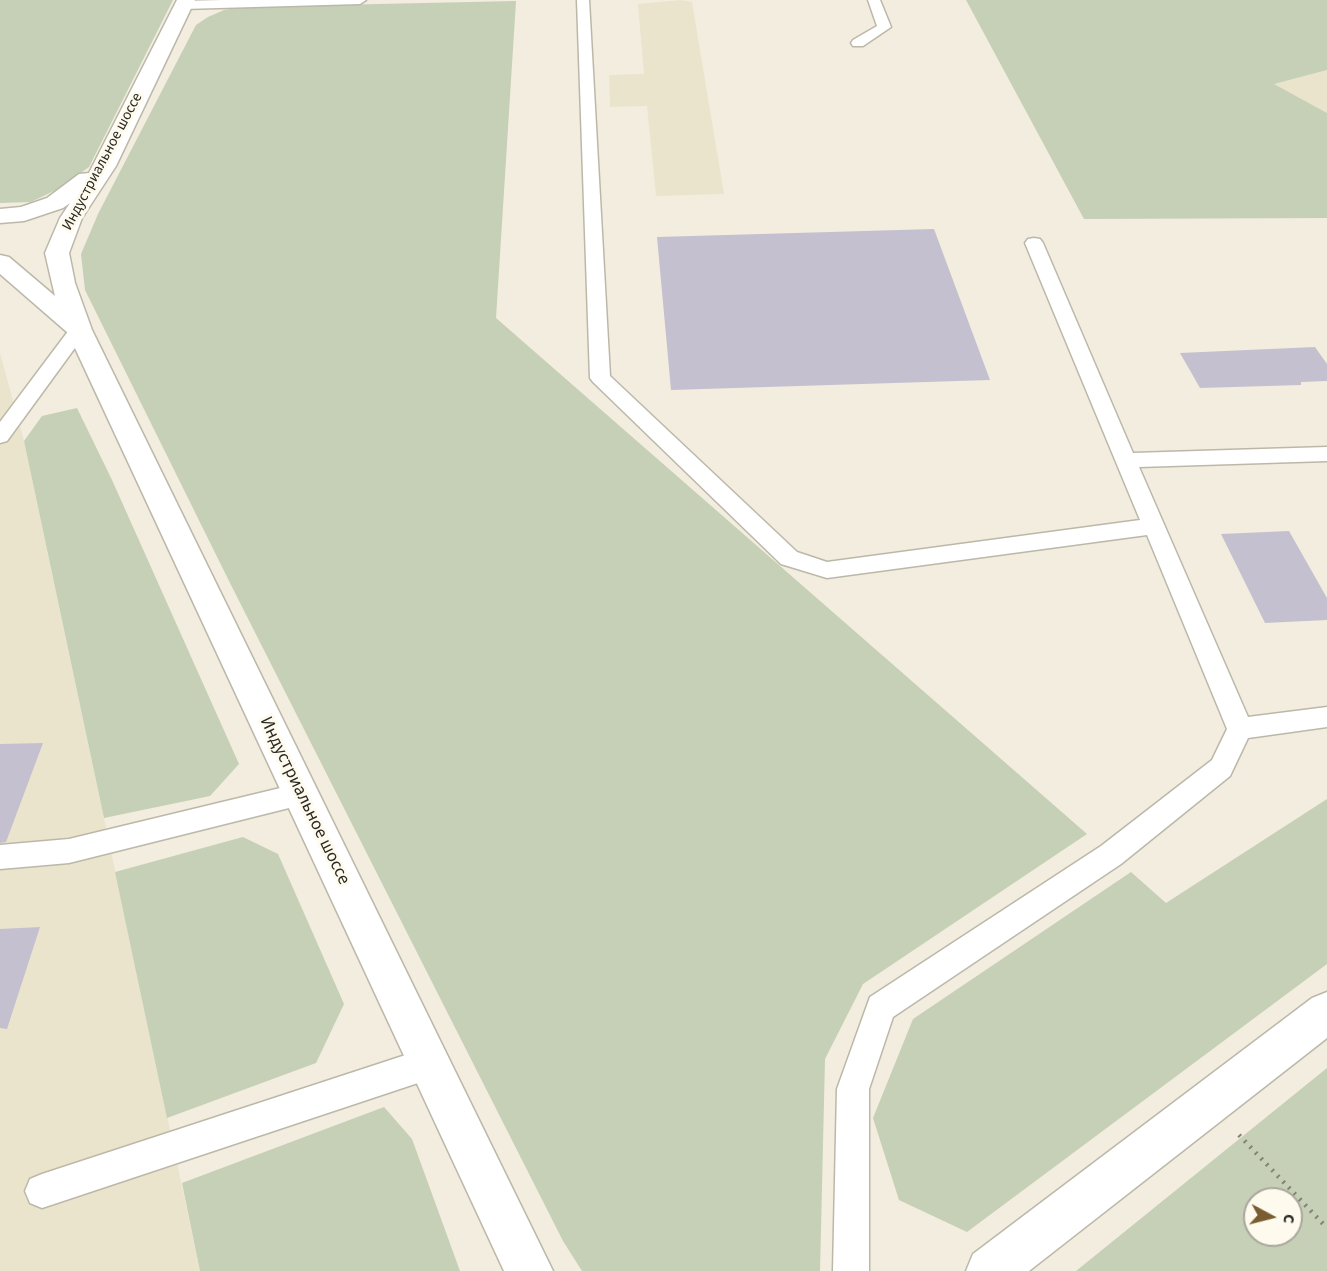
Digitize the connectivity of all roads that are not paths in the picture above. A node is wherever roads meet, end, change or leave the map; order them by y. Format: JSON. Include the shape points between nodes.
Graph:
{"nodes":[{"id":1,"x":360,"y":0,"type":"edge"},
{"id":2,"x":583,"y":0,"type":"edge"},
{"id":3,"x":874,"y":0,"type":"edge"},
{"id":4,"x":184,"y":3,"type":"edge"},
{"id":5,"x":858,"y":43,"type":"dead end"},
{"id":6,"x":105,"y":166,"type":"junction"},
{"id":7,"x":0,"y":216,"type":"edge"},
{"id":8,"x":1034,"y":243,"type":"dead end"},
{"id":9,"x":0,"y":262,"type":"edge"},
{"id":10,"x":79,"y":330,"type":"junction"},
{"id":11,"x":0,"y":436,"type":"edge"},
{"id":12,"x":1327,"y":454,"type":"edge"},
{"id":13,"x":1126,"y":460,"type":"junction"},
{"id":14,"x":1155,"y":526,"type":"junction"},
{"id":15,"x":1327,"y":717,"type":"edge"},
{"id":16,"x":1240,"y":729,"type":"junction"},
{"id":17,"x":300,"y":794,"type":"junction"},
{"id":18,"x":0,"y":857,"type":"edge"},
{"id":19,"x":1327,"y":1012,"type":"edge"},
{"id":20,"x":430,"y":1063,"type":"junction"},
{"id":21,"x":42,"y":1191,"type":"dead end"},
{"id":22,"x":529,"y":1271,"type":"edge"},
{"id":23,"x":851,"y":1271,"type":"edge"},
{"id":24,"x":990,"y":1271,"type":"edge"}],
"edges":[{"from":1,"to":4,"type":"lane"},
{"from":2,"to":14,"type":"lane","via":[[600,378],[789,558],[827,570]]},
{"from":3,"to":5,"type":"lane","via":[[884,27]]},
{"from":4,"to":6,"type":"main road","name":"Индустриальное шоссе"},
{"from":6,"to":7,"type":"main road","via":[[55,203],[24,214]]},
{"from":6,"to":10,"type":"main road","name":"Индустриальное шоссе","via":[[71,218],[57,253]]},
{"from":8,"to":13,"type":"lane"},
{"from":9,"to":10,"type":"main road","name":"Индустриальное шоссе"},
{"from":10,"to":11,"type":"lane"},
{"from":10,"to":17,"type":"main road","name":"Индустриальное шоссе"},
{"from":12,"to":13,"type":"lane"},
{"from":13,"to":14,"type":"lane"},
{"from":14,"to":16,"type":"lane"},
{"from":15,"to":16,"type":"lane"},
{"from":16,"to":23,"type":"lane","via":[[1221,768],[1111,855],[881,1007],[853,1089]]},
{"from":17,"to":18,"type":"lane","via":[[69,851]]},
{"from":17,"to":20,"type":"main road","name":"Индустриальное шоссе"},
{"from":19,"to":24,"type":"main road"},
{"from":20,"to":21,"type":"lane"},
{"from":20,"to":22,"type":"main road","name":"Индустриальное шоссе"}]}
